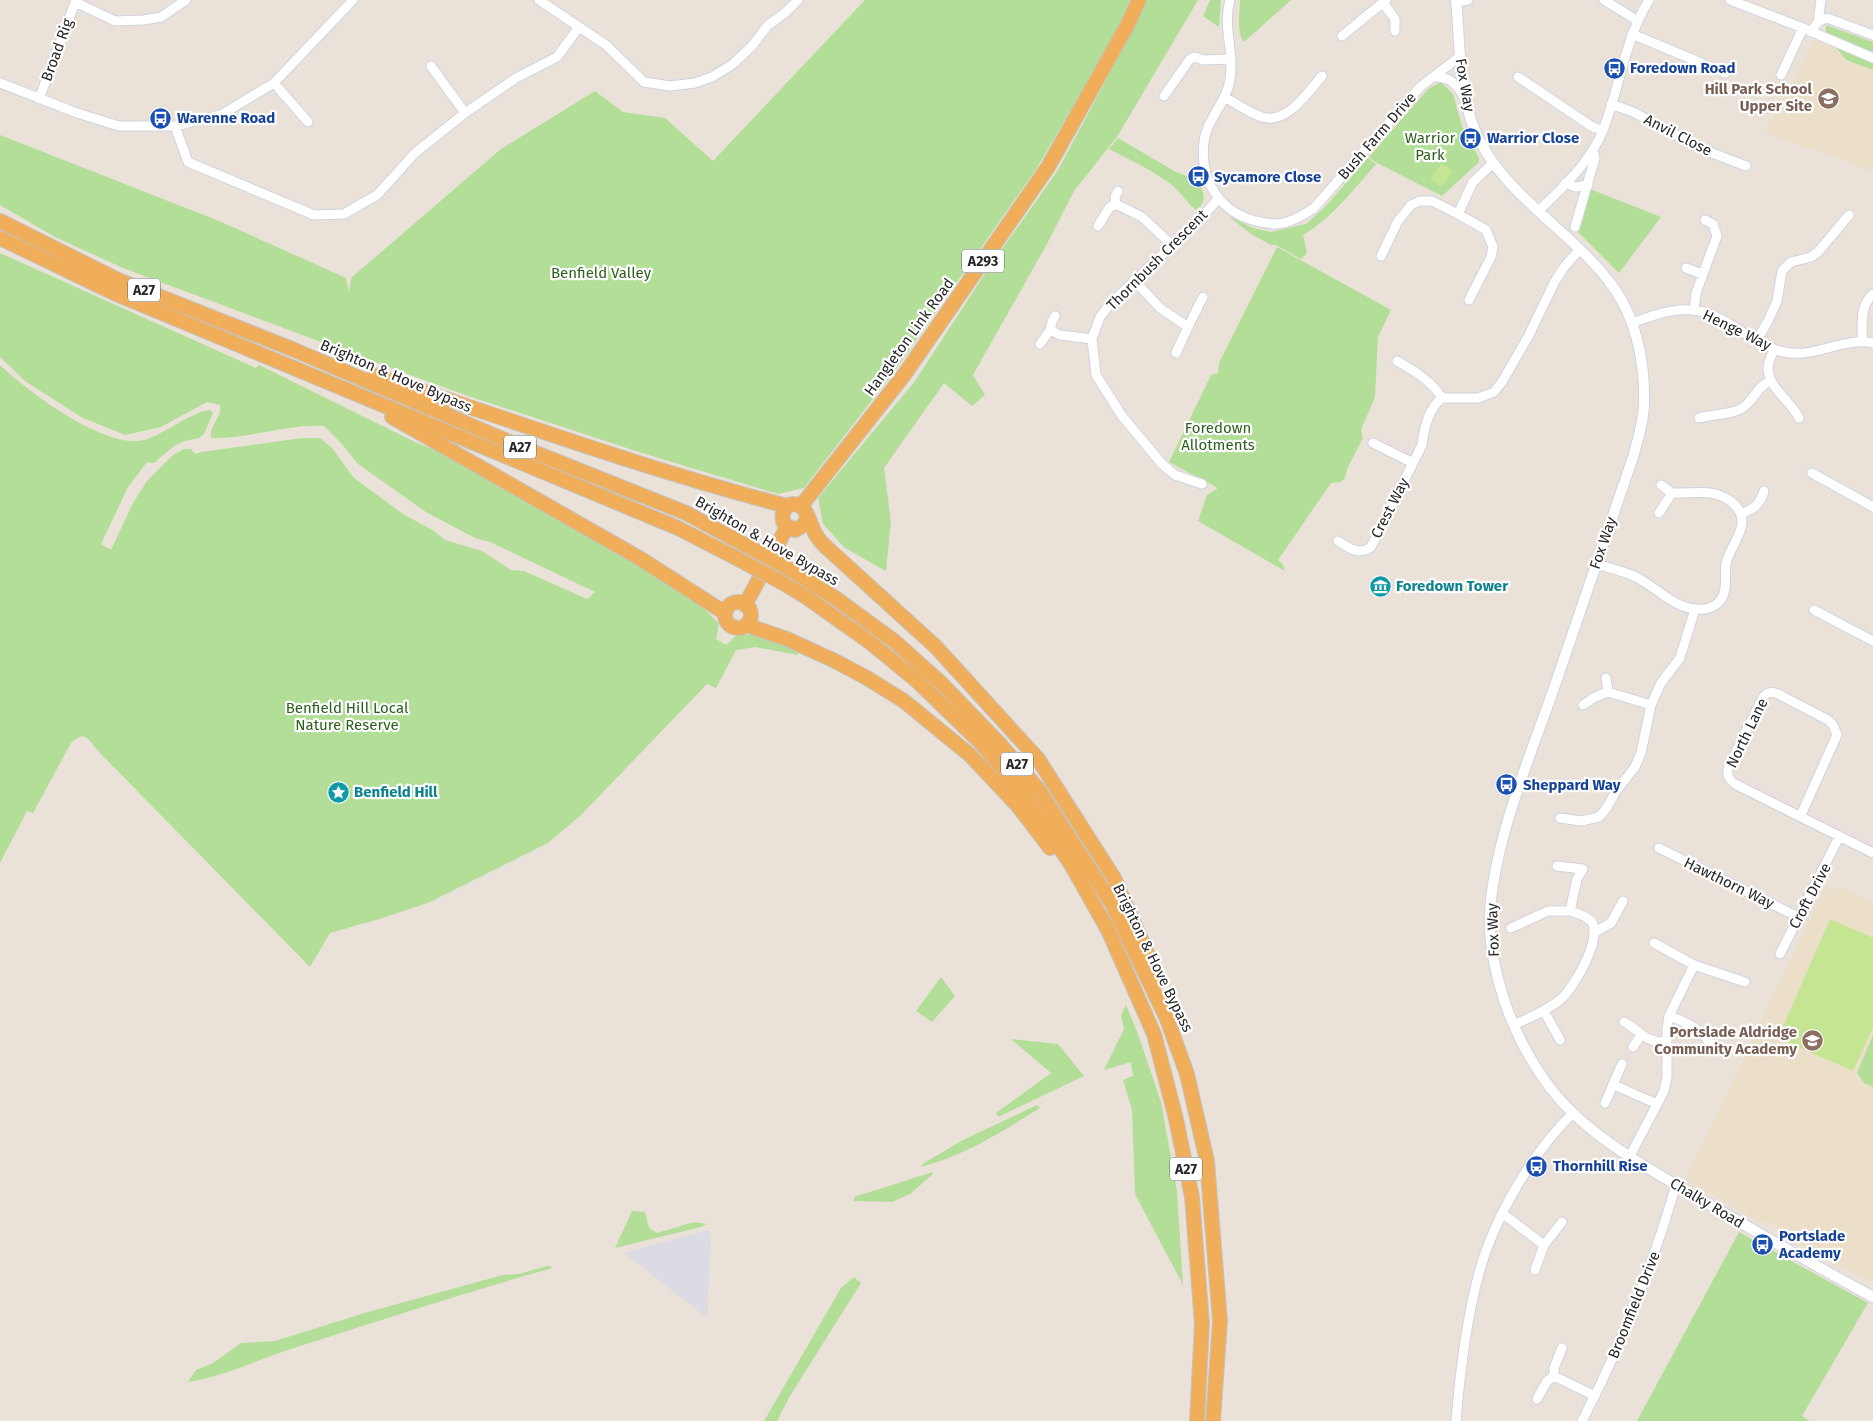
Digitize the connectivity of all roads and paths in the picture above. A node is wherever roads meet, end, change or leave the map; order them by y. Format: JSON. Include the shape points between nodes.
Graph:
{"nodes":[{"id":1,"x":186,"y":0,"type":"edge"},
{"id":2,"x":353,"y":0,"type":"edge"},
{"id":3,"x":798,"y":0,"type":"edge"},
{"id":4,"x":1139,"y":0,"type":"edge"},
{"id":5,"x":1230,"y":0,"type":"edge"},
{"id":6,"x":1468,"y":0,"type":"edge"},
{"id":7,"x":1604,"y":0,"type":"edge"},
{"id":8,"x":1649,"y":0,"type":"edge"},
{"id":9,"x":1730,"y":0,"type":"edge"},
{"id":10,"x":1821,"y":0,"type":"edge"},
{"id":11,"x":75,"y":1,"type":"edge"},
{"id":12,"x":542,"y":1,"type":"edge"},
{"id":13,"x":1456,"y":1,"type":"edge"},
{"id":14,"x":1384,"y":2,"type":"edge"},
{"id":15,"x":1638,"y":21,"type":"junction"},
{"id":16,"x":1818,"y":22,"type":"junction"},
{"id":17,"x":579,"y":28,"type":"junction"},
{"id":18,"x":1807,"y":30,"type":"junction"},
{"id":19,"x":1395,"y":31,"type":"dead end"},
{"id":20,"x":1632,"y":34,"type":"junction"},
{"id":21,"x":1873,"y":35,"type":"edge"},
{"id":22,"x":1342,"y":36,"type":"dead end"},
{"id":23,"x":1459,"y":56,"type":"junction"},
{"id":24,"x":1231,"y":58,"type":"junction"},
{"id":25,"x":1873,"y":58,"type":"edge"},
{"id":26,"x":431,"y":66,"type":"dead end"},
{"id":27,"x":1725,"y":73,"type":"dead end"},
{"id":28,"x":1781,"y":74,"type":"dead end"},
{"id":29,"x":1322,"y":76,"type":"dead end"},
{"id":30,"x":1433,"y":77,"type":"junction"},
{"id":31,"x":1518,"y":77,"type":"dead end"},
{"id":32,"x":274,"y":83,"type":"junction"},
{"id":33,"x":0,"y":84,"type":"edge"},
{"id":34,"x":1164,"y":96,"type":"dead end"},
{"id":35,"x":1224,"y":97,"type":"junction"},
{"id":36,"x":1465,"y":99,"type":"junction"},
{"id":37,"x":40,"y":100,"type":"junction"},
{"id":38,"x":1611,"y":104,"type":"junction"},
{"id":39,"x":465,"y":113,"type":"junction"},
{"id":40,"x":308,"y":122,"type":"dead end"},
{"id":41,"x":175,"y":126,"type":"junction"},
{"id":42,"x":1603,"y":131,"type":"junction"},
{"id":43,"x":1593,"y":151,"type":"junction"},
{"id":44,"x":1493,"y":163,"type":"junction"},
{"id":45,"x":1746,"y":166,"type":"dead end"},
{"id":46,"x":1565,"y":182,"type":"junction"},
{"id":47,"x":1588,"y":185,"type":"junction"},
{"id":48,"x":1118,"y":191,"type":"dead end"},
{"id":49,"x":1218,"y":199,"type":"junction"},
{"id":50,"x":1116,"y":204,"type":"junction"},
{"id":51,"x":1538,"y":210,"type":"junction"},
{"id":52,"x":1458,"y":214,"type":"junction"},
{"id":53,"x":1849,"y":215,"type":"dead end"},
{"id":54,"x":1704,"y":220,"type":"dead end"},
{"id":55,"x":0,"y":221,"type":"edge"},
{"id":56,"x":1098,"y":226,"type":"dead end"},
{"id":57,"x":1576,"y":227,"type":"dead end"},
{"id":58,"x":0,"y":238,"type":"edge"},
{"id":59,"x":1172,"y":245,"type":"junction"},
{"id":60,"x":1580,"y":249,"type":"junction"},
{"id":61,"x":1381,"y":256,"type":"dead end"},
{"id":62,"x":1686,"y":268,"type":"dead end"},
{"id":63,"x":1702,"y":274,"type":"junction"},
{"id":64,"x":1134,"y":280,"type":"junction"},
{"id":65,"x":1873,"y":294,"type":"edge"},
{"id":66,"x":1203,"y":297,"type":"dead end"},
{"id":67,"x":1469,"y":300,"type":"dead end"},
{"id":68,"x":1694,"y":310,"type":"junction"},
{"id":69,"x":1055,"y":316,"type":"dead end"},
{"id":70,"x":1632,"y":323,"type":"junction"},
{"id":71,"x":1188,"y":327,"type":"junction"},
{"id":72,"x":1050,"y":330,"type":"junction"},
{"id":73,"x":1092,"y":339,"type":"junction"},
{"id":74,"x":1757,"y":340,"type":"junction"},
{"id":75,"x":1862,"y":341,"type":"junction"},
{"id":76,"x":1873,"y":343,"type":"edge"},
{"id":77,"x":1040,"y":344,"type":"dead end"},
{"id":78,"x":292,"y":349,"type":"junction"},
{"id":79,"x":1774,"y":349,"type":"junction"},
{"id":80,"x":1176,"y":353,"type":"dead end"},
{"id":81,"x":1397,"y":361,"type":"dead end"},
{"id":82,"x":1770,"y":380,"type":"junction"},
{"id":83,"x":338,"y":386,"type":"junction"},
{"id":84,"x":1442,"y":398,"type":"junction"},
{"id":85,"x":1699,"y":418,"type":"dead end"},
{"id":86,"x":1799,"y":418,"type":"dead end"},
{"id":87,"x":1373,"y":442,"type":"dead end"},
{"id":88,"x":1413,"y":464,"type":"junction"},
{"id":89,"x":1812,"y":473,"type":"dead end"},
{"id":90,"x":1202,"y":484,"type":"dead end"},
{"id":91,"x":1661,"y":486,"type":"dead end"},
{"id":92,"x":1764,"y":490,"type":"dead end"},
{"id":93,"x":1672,"y":493,"type":"junction"},
{"id":94,"x":1873,"y":507,"type":"edge"},
{"id":95,"x":799,"y":510,"type":"junction"},
{"id":96,"x":1659,"y":513,"type":"dead end"},
{"id":97,"x":1741,"y":514,"type":"junction"},
{"id":98,"x":787,"y":528,"type":"junction"},
{"id":99,"x":1338,"y":541,"type":"dead end"},
{"id":100,"x":1596,"y":564,"type":"junction"},
{"id":101,"x":745,"y":605,"type":"junction"},
{"id":102,"x":1695,"y":609,"type":"junction"},
{"id":103,"x":1814,"y":610,"type":"dead end"},
{"id":104,"x":725,"y":613,"type":"junction"},
{"id":105,"x":746,"y":625,"type":"junction"},
{"id":106,"x":1873,"y":641,"type":"edge"},
{"id":107,"x":1606,"y":678,"type":"dead end"},
{"id":108,"x":1608,"y":692,"type":"junction"},
{"id":109,"x":1583,"y":705,"type":"dead end"},
{"id":110,"x":1651,"y":706,"type":"junction"},
{"id":111,"x":1800,"y":817,"type":"junction"},
{"id":112,"x":1560,"y":818,"type":"dead end"},
{"id":113,"x":1839,"y":837,"type":"junction"},
{"id":114,"x":1659,"y":848,"type":"dead end"},
{"id":115,"x":1873,"y":853,"type":"edge"},
{"id":116,"x":1557,"y":866,"type":"dead end"},
{"id":117,"x":1623,"y":901,"type":"dead end"},
{"id":118,"x":1570,"y":911,"type":"junction"},
{"id":119,"x":1798,"y":917,"type":"junction"},
{"id":120,"x":1511,"y":928,"type":"dead end"},
{"id":121,"x":1108,"y":930,"type":"junction"},
{"id":122,"x":1595,"y":932,"type":"junction"},
{"id":123,"x":1654,"y":943,"type":"dead end"},
{"id":124,"x":1780,"y":954,"type":"dead end"},
{"id":125,"x":1694,"y":965,"type":"junction"},
{"id":126,"x":1745,"y":982,"type":"dead end"},
{"id":127,"x":1544,"y":1011,"type":"junction"},
{"id":128,"x":1669,"y":1016,"type":"junction"},
{"id":129,"x":1168,"y":1019,"type":"junction"},
{"id":130,"x":1624,"y":1022,"type":"dead end"},
{"id":131,"x":1514,"y":1025,"type":"junction"},
{"id":132,"x":1641,"y":1035,"type":"junction"},
{"id":133,"x":1560,"y":1040,"type":"dead end"},
{"id":134,"x":1667,"y":1042,"type":"junction"},
{"id":135,"x":1633,"y":1047,"type":"dead end"},
{"id":136,"x":1715,"y":1050,"type":"dead end"},
{"id":137,"x":1622,"y":1064,"type":"dead end"},
{"id":138,"x":1614,"y":1085,"type":"junction"},
{"id":139,"x":1605,"y":1103,"type":"dead end"},
{"id":140,"x":1657,"y":1104,"type":"junction"},
{"id":141,"x":1573,"y":1113,"type":"junction"},
{"id":142,"x":1630,"y":1156,"type":"junction"},
{"id":143,"x":1676,"y":1185,"type":"junction"},
{"id":144,"x":1502,"y":1213,"type":"junction"},
{"id":145,"x":1562,"y":1222,"type":"dead end"},
{"id":146,"x":1544,"y":1245,"type":"junction"},
{"id":147,"x":1535,"y":1270,"type":"dead end"},
{"id":148,"x":1873,"y":1297,"type":"edge"},
{"id":149,"x":1562,"y":1348,"type":"dead end"},
{"id":150,"x":1554,"y":1376,"type":"junction"},
{"id":151,"x":1595,"y":1396,"type":"junction"},
{"id":152,"x":1537,"y":1399,"type":"dead end"},
{"id":153,"x":1197,"y":1421,"type":"edge"},
{"id":154,"x":1213,"y":1421,"type":"edge"},
{"id":155,"x":1456,"y":1421,"type":"edge"},
{"id":156,"x":1582,"y":1421,"type":"edge"}],
"edges":[{"from":1,"to":11,"type":"street","via":[[161,17],[115,21]]},
{"from":2,"to":32,"type":"street"},
{"from":3,"to":17,"type":"street","via":[[768,25],[733,64],[695,83],[670,86],[644,82],[606,44]]},
{"from":4,"to":95,"type":"highway","name":"Hangleton Link Road","number":"A293","via":[[1048,167],[904,375]]},
{"from":5,"to":24,"type":"street","name":"Bush Farm Drive","via":[[1228,40]]},
{"from":6,"to":13,"type":"street"},
{"from":7,"to":15,"type":"street"},
{"from":8,"to":15,"type":"street"},
{"from":9,"to":18,"type":"street"},
{"from":10,"to":16,"type":"street"},
{"from":11,"to":37,"type":"street","name":"Broad Rig"},
{"from":12,"to":17,"type":"street"},
{"from":13,"to":23,"type":"street","name":"Fox Way"},
{"from":14,"to":19,"type":"street","via":[[1395,19]]},
{"from":14,"to":22,"type":"street"},
{"from":15,"to":20,"type":"street"},
{"from":16,"to":18,"type":"street"},
{"from":16,"to":21,"type":"street","via":[[1827,18]]},
{"from":17,"to":39,"type":"street","via":[[557,57],[516,78]]},
{"from":18,"to":25,"type":"street"},
{"from":18,"to":28,"type":"street"},
{"from":20,"to":27,"type":"street"},
{"from":20,"to":38,"type":"street"},
{"from":23,"to":30,"type":"street","name":"Bush Farm Drive"},
{"from":23,"to":36,"type":"street","name":"Fox Way"},
{"from":24,"to":34,"type":"street","via":[[1190,59]]},
{"from":24,"to":35,"type":"street","name":"Bush Farm Drive","via":[[1230,80]]},
{"from":26,"to":39,"type":"street"},
{"from":29,"to":35,"type":"street","via":[[1299,103],[1271,119],[1260,117]]},
{"from":30,"to":36,"type":"street","via":[[1451,80],[1458,85]]},
{"from":30,"to":49,"type":"street","name":"Bush Farm Drive","via":[[1368,144],[1314,208],[1302,216],[1286,223],[1254,221],[1241,217]]},
{"from":31,"to":42,"type":"street"},
{"from":32,"to":40,"type":"street"},
{"from":32,"to":41,"type":"street","via":[[221,115]]},
{"from":33,"to":37,"type":"street"},
{"from":35,"to":49,"type":"street","name":"Bush Farm Drive","via":[[1204,140],[1206,176]]},
{"from":36,"to":44,"type":"street","name":"Fox Way","via":[[1479,140]]},
{"from":37,"to":41,"type":"street","via":[[119,126]]},
{"from":38,"to":42,"type":"street"},
{"from":38,"to":45,"type":"street","name":"Anvil Close","via":[[1707,152]]},
{"from":39,"to":41,"type":"street","via":[[415,152],[377,195],[344,214],[314,215],[188,162]]},
{"from":42,"to":43,"type":"street"},
{"from":43,"to":46,"type":"street"},
{"from":43,"to":47,"type":"street","via":[[1595,158]]},
{"from":44,"to":51,"type":"street","name":"Fox Way"},
{"from":44,"to":52,"type":"street","via":[[1473,182]]},
{"from":46,"to":47,"type":"street","via":[[1576,187]]},
{"from":46,"to":51,"type":"street"},
{"from":47,"to":57,"type":"street"},
{"from":48,"to":50,"type":"street"},
{"from":49,"to":59,"type":"street","name":"Thornbush Crescent"},
{"from":50,"to":56,"type":"street","via":[[1109,208]]},
{"from":50,"to":59,"type":"street","via":[[1142,217]]},
{"from":51,"to":60,"type":"street","name":"Fox Way"},
{"from":52,"to":61,"type":"street","via":[[1432,201],[1411,205],[1398,221]]},
{"from":52,"to":67,"type":"street","via":[[1486,230],[1493,247]]},
{"from":53,"to":74,"type":"street","via":[[1818,252],[1792,262],[1782,271],[1777,301]]},
{"from":54,"to":63,"type":"street","via":[[1713,224],[1717,236]]},
{"from":55,"to":78,"type":"highway","name":"Brighton & Hove Bypass","number":"A27","via":[[118,280]]},
{"from":58,"to":83,"type":"highway","name":"Brighton & Hove Bypass","number":"A27","via":[[114,293]]},
{"from":59,"to":64,"type":"street","name":"Thornbush Crescent"},
{"from":60,"to":70,"type":"street","name":"Fox Way","via":[[1610,282]]},
{"from":60,"to":84,"type":"street","via":[[1555,281],[1530,335],[1494,392],[1478,398]]},
{"from":62,"to":63,"type":"street"},
{"from":63,"to":68,"type":"street"},
{"from":64,"to":71,"type":"street","via":[[1160,308]]},
{"from":64,"to":73,"type":"street","name":"Thornbush Crescent","via":[[1100,317]]},
{"from":65,"to":75,"type":"street","via":[[1863,307]]},
{"from":66,"to":71,"type":"street"},
{"from":68,"to":70,"type":"street","name":"Henge Way","via":[[1671,310]]},
{"from":68,"to":74,"type":"street","name":"Henge Way","via":[[1713,315]]},
{"from":69,"to":72,"type":"street"},
{"from":70,"to":100,"type":"street","name":"Fox Way","via":[[1642,369],[1643,412],[1633,458]]},
{"from":71,"to":80,"type":"street"},
{"from":72,"to":73,"type":"street","via":[[1060,335]]},
{"from":72,"to":77,"type":"street"},
{"from":73,"to":90,"type":"street","name":"Thornbush Crescent","via":[[1096,374],[1122,416],[1162,464],[1175,475]]},
{"from":74,"to":79,"type":"street","name":"Henge Way"},
{"from":75,"to":76,"type":"street","name":"Henge Way"},
{"from":75,"to":79,"type":"street","name":"Henge Way","via":[[1809,353]]},
{"from":78,"to":95,"type":"highway","number":"A27","via":[[645,465]]},
{"from":78,"to":129,"type":"highway","name":"Brighton & Hove Bypass","number":"A27","bridge":true,"via":[[686,513],[793,571],[894,641],[942,684],[1039,790],[1112,904]]},
{"from":79,"to":82,"type":"street","via":[[1768,368]]},
{"from":81,"to":84,"type":"street","via":[[1430,382]]},
{"from":82,"to":85,"type":"street","via":[[1741,409]]},
{"from":82,"to":86,"type":"street"},
{"from":83,"to":104,"type":"highway","number":"A27","via":[[641,559]]},
{"from":83,"to":121,"type":"highway","name":"Brighton & Hove Bypass","number":"A27","bridge":true,"via":[[678,528],[806,597],[916,680],[981,743],[1025,795],[1072,866]]},
{"from":84,"to":88,"type":"street","name":"Crest Way","via":[[1424,426],[1422,445]]},
{"from":87,"to":88,"type":"street","name":"Crest Way"},
{"from":88,"to":99,"type":"street","name":"Crest Way","via":[[1371,547],[1359,552]]},
{"from":89,"to":94,"type":"street"},
{"from":91,"to":93,"type":"street"},
{"from":92,"to":97,"type":"street","via":[[1760,502]]},
{"from":93,"to":96,"type":"street"},
{"from":93,"to":97,"type":"street","via":[[1716,493]]},
{"from":95,"to":98,"type":"highway","via":[[783,511],[781,517]]},
{"from":95,"to":98,"type":"highway","via":[[806,523],[795,530]]},
{"from":95,"to":129,"type":"highway","number":"A27","via":[[825,546],[936,647],[1038,758],[1114,878],[1148,955]]},
{"from":97,"to":102,"type":"street","via":[[1741,532],[1726,562],[1724,596],[1706,610]]},
{"from":98,"to":101,"type":"highway"},
{"from":100,"to":102,"type":"street","via":[[1636,578],[1672,601]]},
{"from":100,"to":131,"type":"street","name":"Fox Way","via":[[1516,796],[1495,874],[1490,936],[1502,996]]},
{"from":101,"to":104,"type":"highway","via":[[733,604]]},
{"from":101,"to":105,"type":"highway","via":[[751,614]]},
{"from":102,"to":110,"type":"street","via":[[1680,658],[1661,683]]},
{"from":103,"to":106,"type":"street"},
{"from":104,"to":105,"type":"highway","via":[[732,627]]},
{"from":105,"to":121,"type":"highway","number":"A27","via":[[775,634],[868,678],[904,701],[953,740],[1018,806],[1076,881]]},
{"from":107,"to":108,"type":"street"},
{"from":108,"to":109,"type":"street"},
{"from":108,"to":110,"type":"street"},
{"from":110,"to":112,"type":"street","via":[[1635,767],[1606,809],[1591,820]]},
{"from":111,"to":111,"type":"street","name":"North Lane","via":[[1735,784],[1728,776],[1729,766],[1766,693],[1778,694],[1828,720],[1837,735]]},
{"from":111,"to":113,"type":"street","name":"North Lane"},
{"from":113,"to":115,"type":"street","name":"North Lane"},
{"from":113,"to":119,"type":"street","name":"Croft Drive"},
{"from":114,"to":119,"type":"street","name":"Hawthorn Way"},
{"from":116,"to":118,"type":"street","via":[[1583,869],[1577,879]]},
{"from":117,"to":122,"type":"street","via":[[1611,923]]},
{"from":118,"to":120,"type":"street","via":[[1548,911]]},
{"from":118,"to":122,"type":"street","via":[[1591,921]]},
{"from":119,"to":124,"type":"street","name":"Croft Drive"},
{"from":121,"to":153,"type":"highway","name":"Brighton & Hove Bypass","number":"A27","via":[[1154,1034],[1192,1197],[1202,1324]]},
{"from":122,"to":127,"type":"street","via":[[1594,941],[1573,985]]},
{"from":123,"to":125,"type":"street"},
{"from":125,"to":126,"type":"street"},
{"from":125,"to":128,"type":"street"},
{"from":127,"to":131,"type":"street"},
{"from":127,"to":133,"type":"street"},
{"from":128,"to":134,"type":"street"},
{"from":128,"to":136,"type":"street","via":[[1688,1022],[1699,1030]]},
{"from":129,"to":154,"type":"highway","name":"Brighton & Hove Bypass","number":"A27","via":[[1186,1074],[1207,1161],[1220,1321]]},
{"from":130,"to":132,"type":"street"},
{"from":131,"to":141,"type":"street","name":"Fox Way","via":[[1542,1076]]},
{"from":132,"to":134,"type":"street","via":[[1656,1043]]},
{"from":132,"to":135,"type":"street"},
{"from":134,"to":140,"type":"street","via":[[1668,1077]]},
{"from":137,"to":138,"type":"street"},
{"from":138,"to":139,"type":"street"},
{"from":138,"to":140,"type":"street"},
{"from":140,"to":142,"type":"street"},
{"from":141,"to":142,"type":"street","name":"Chalky Road","via":[[1602,1139]]},
{"from":141,"to":144,"type":"street","via":[[1546,1143]]},
{"from":142,"to":143,"type":"street","name":"Chalky Road"},
{"from":143,"to":148,"type":"street","name":"Chalky Road"},
{"from":143,"to":151,"type":"street","name":"Broomfield Drive","via":[[1645,1283]]},
{"from":144,"to":146,"type":"street"},
{"from":144,"to":155,"type":"street","via":[[1479,1273],[1459,1382]]},
{"from":145,"to":146,"type":"street"},
{"from":146,"to":147,"type":"street"},
{"from":149,"to":150,"type":"street"},
{"from":150,"to":151,"type":"street"},
{"from":150,"to":152,"type":"street","via":[[1547,1381]]},
{"from":151,"to":156,"type":"street","name":"Broomfield Drive"}]}
